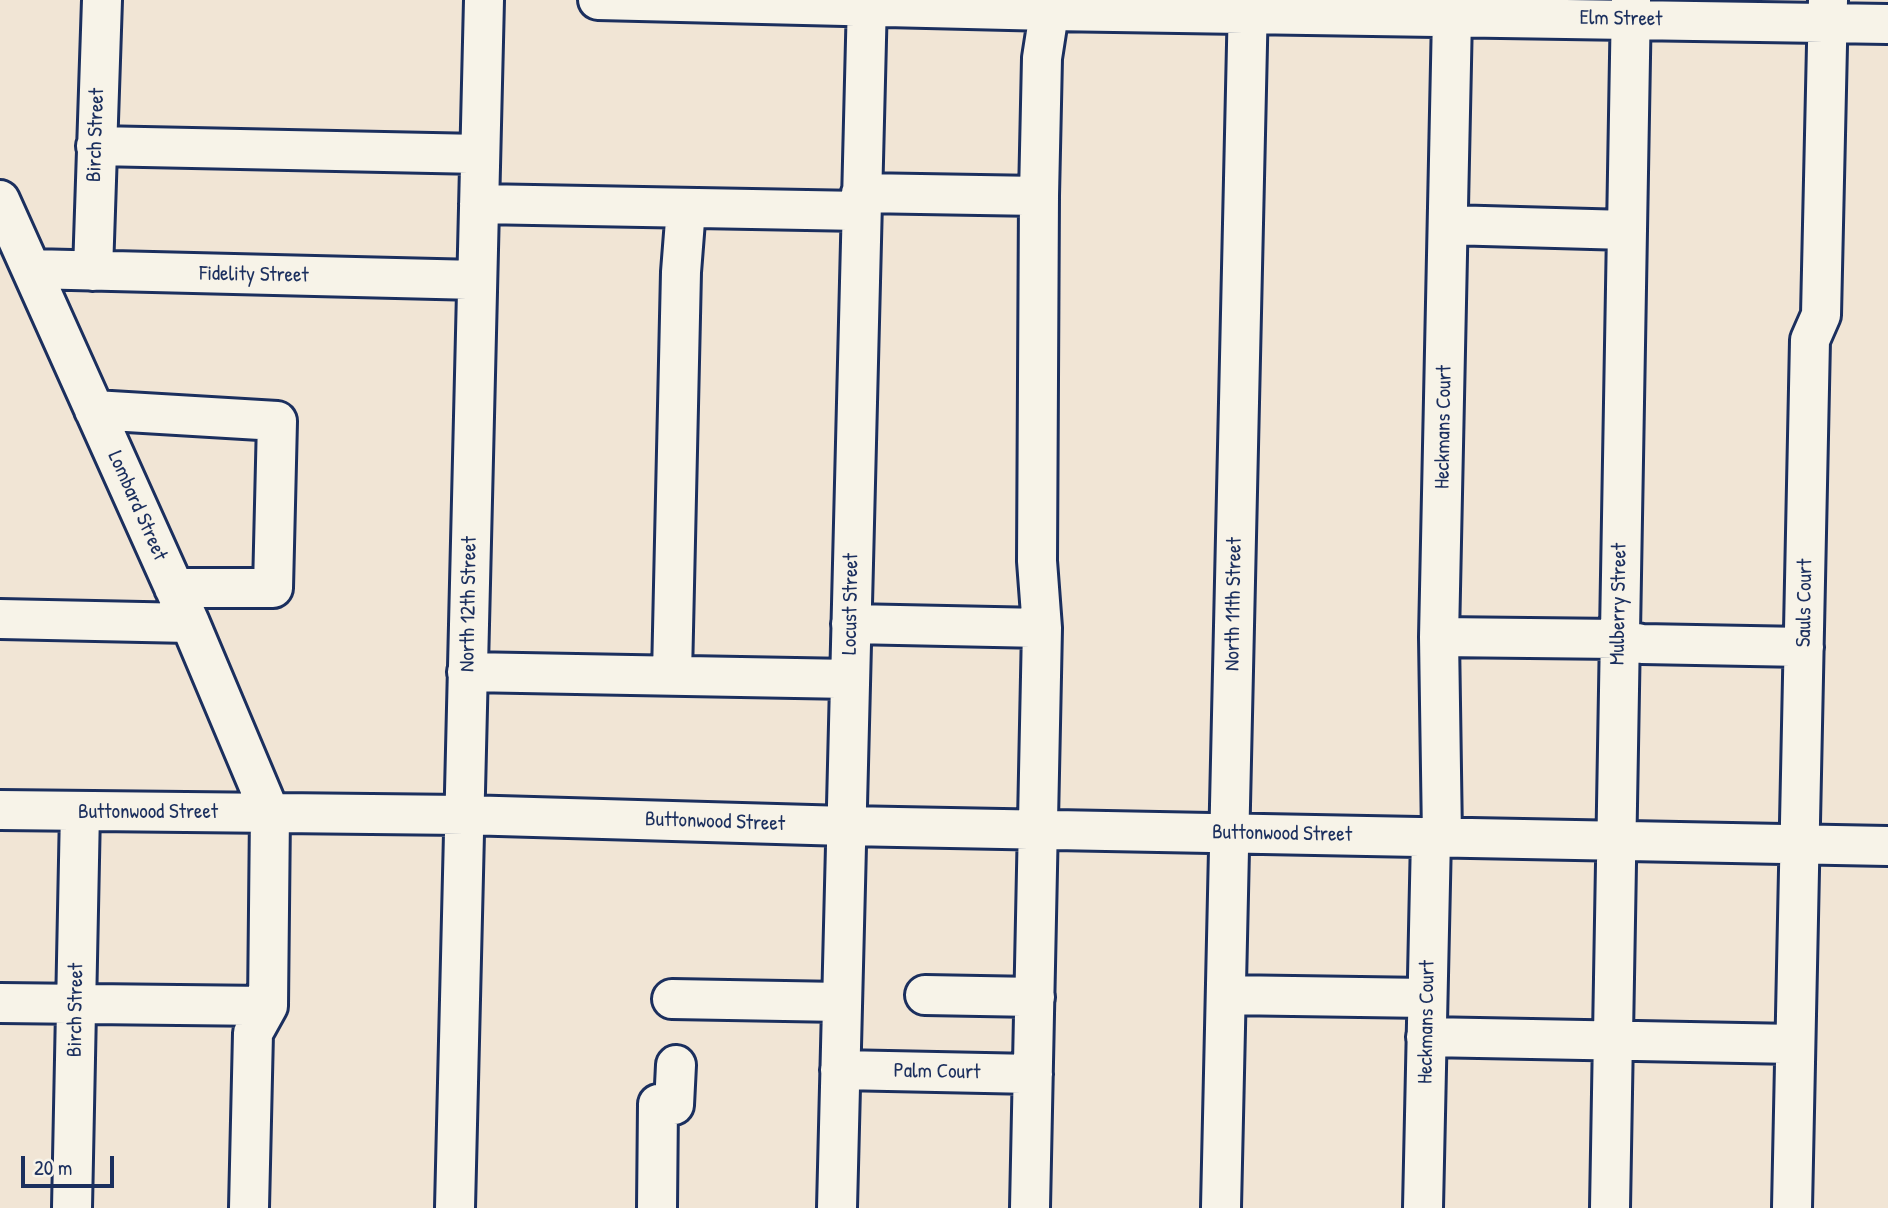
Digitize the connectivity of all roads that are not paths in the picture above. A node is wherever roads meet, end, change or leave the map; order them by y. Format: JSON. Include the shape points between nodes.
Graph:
{"nodes":[{"id":1,"x":102,"y":0,"type":"edge"},
{"id":2,"x":484,"y":0,"type":"edge"},
{"id":3,"x":597,"y":0,"type":"edge"},
{"id":4,"x":867,"y":3,"type":"edge"},
{"id":5,"x":1050,"y":6,"type":"edge"},
{"id":6,"x":1248,"y":6,"type":"edge"},
{"id":7,"x":1631,"y":10,"type":"edge"},
{"id":8,"x":1828,"y":11,"type":"edge"},
{"id":9,"x":1452,"y":16,"type":"junction"},
{"id":10,"x":1888,"y":24,"type":"edge"},
{"id":11,"x":96,"y":146,"type":"junction"},
{"id":12,"x":480,"y":154,"type":"junction"},
{"id":13,"x":1039,"y":196,"type":"junction"},
{"id":14,"x":0,"y":200,"type":"edge"},
{"id":15,"x":861,"y":202,"type":"junction"},
{"id":16,"x":479,"y":204,"type":"junction"},
{"id":17,"x":686,"y":208,"type":"junction"},
{"id":18,"x":1448,"y":225,"type":"junction"},
{"id":19,"x":1627,"y":230,"type":"junction"},
{"id":20,"x":31,"y":269,"type":"junction"},
{"id":21,"x":93,"y":271,"type":"junction"},
{"id":22,"x":477,"y":280,"type":"junction"},
{"id":23,"x":94,"y":410,"type":"junction"},
{"id":24,"x":174,"y":588,"type":"junction"},
{"id":25,"x":0,"y":619,"type":"edge"},
{"id":26,"x":190,"y":623,"type":"junction"},
{"id":27,"x":851,"y":624,"type":"junction"},
{"id":28,"x":1042,"y":628,"type":"junction"},
{"id":29,"x":1439,"y":637,"type":"junction"},
{"id":30,"x":1619,"y":639,"type":"junction"},
{"id":31,"x":1804,"y":647,"type":"junction"},
{"id":32,"x":467,"y":672,"type":"junction"},
{"id":33,"x":672,"y":675,"type":"junction"},
{"id":34,"x":849,"y":679,"type":"junction"},
{"id":35,"x":0,"y":810,"type":"edge"},
{"id":36,"x":80,"y":811,"type":"junction"},
{"id":37,"x":270,"y":813,"type":"junction"},
{"id":38,"x":464,"y":815,"type":"junction"},
{"id":39,"x":846,"y":826,"type":"junction"},
{"id":40,"x":1037,"y":830,"type":"junction"},
{"id":41,"x":1229,"y":833,"type":"junction"},
{"id":42,"x":1436,"y":837,"type":"junction"},
{"id":43,"x":1615,"y":841,"type":"junction"},
{"id":44,"x":1799,"y":844,"type":"junction"},
{"id":45,"x":1888,"y":846,"type":"edge"},
{"id":46,"x":925,"y":995,"type":"dead end"},
{"id":47,"x":1226,"y":995,"type":"junction"},
{"id":48,"x":1035,"y":997,"type":"junction"},
{"id":49,"x":1427,"y":998,"type":"junction"},
{"id":50,"x":672,"y":999,"type":"dead end"},
{"id":51,"x":841,"y":1002,"type":"junction"},
{"id":52,"x":0,"y":1003,"type":"edge"},
{"id":53,"x":76,"y":1003,"type":"junction"},
{"id":54,"x":268,"y":1006,"type":"junction"},
{"id":55,"x":1426,"y":1037,"type":"junction"},
{"id":56,"x":1613,"y":1041,"type":"junction"},
{"id":57,"x":1796,"y":1044,"type":"junction"},
{"id":58,"x":676,"y":1065,"type":"dead end"},
{"id":59,"x":840,"y":1070,"type":"junction"},
{"id":60,"x":1033,"y":1074,"type":"junction"},
{"id":61,"x":72,"y":1208,"type":"edge"},
{"id":62,"x":249,"y":1208,"type":"edge"},
{"id":63,"x":455,"y":1208,"type":"edge"},
{"id":64,"x":657,"y":1208,"type":"edge"},
{"id":65,"x":837,"y":1208,"type":"edge"},
{"id":66,"x":1030,"y":1208,"type":"edge"},
{"id":67,"x":1221,"y":1208,"type":"edge"},
{"id":68,"x":1423,"y":1208,"type":"edge"},
{"id":69,"x":1610,"y":1208,"type":"edge"},
{"id":70,"x":1792,"y":1208,"type":"edge"}],
"edges":[{"from":1,"to":11,"type":"street","name":"Birch Street"},
{"from":2,"to":12,"type":"street","name":"North 12th Street"},
{"from":3,"to":4,"type":"street","name":"Elm Street"},
{"from":4,"to":5,"type":"street","name":"Elm Street"},
{"from":4,"to":15,"type":"street","name":"Locust Street"},
{"from":5,"to":6,"type":"street","name":"Elm Street"},
{"from":5,"to":13,"type":"street","via":[[1042,58]]},
{"from":6,"to":9,"type":"street","name":"Elm Street"},
{"from":6,"to":41,"type":"street","name":"North 11th Street"},
{"from":7,"to":8,"type":"street","name":"Elm Street"},
{"from":7,"to":9,"type":"street","name":"Elm Street"},
{"from":7,"to":19,"type":"street","name":"Mulberry Street"},
{"from":8,"to":10,"type":"street","name":"Elm Street"},
{"from":8,"to":31,"type":"street","name":"Sauls Court","via":[[1821,315],[1810,340]]},
{"from":9,"to":18,"type":"street","name":"Heckmans Court"},
{"from":11,"to":12,"type":"street"},
{"from":11,"to":21,"type":"street","name":"Birch Street"},
{"from":12,"to":16,"type":"street","name":"North 12th Street"},
{"from":13,"to":15,"type":"street"},
{"from":13,"to":28,"type":"street","via":[[1037,561]]},
{"from":14,"to":20,"type":"street","name":"Lombard Street"},
{"from":15,"to":17,"type":"street"},
{"from":15,"to":27,"type":"street","name":"Locust Street"},
{"from":16,"to":17,"type":"street"},
{"from":16,"to":22,"type":"street","name":"North 12th Street"},
{"from":17,"to":33,"type":"street"},
{"from":18,"to":19,"type":"street"},
{"from":18,"to":29,"type":"street","name":"Heckmans Court"},
{"from":19,"to":30,"type":"street","name":"Mulberry Street"},
{"from":20,"to":21,"type":"street","name":"Fidelity Street"},
{"from":20,"to":23,"type":"street","name":"Lombard Street"},
{"from":21,"to":22,"type":"street","name":"Fidelity Street"},
{"from":22,"to":32,"type":"street","name":"North 12th Street"},
{"from":23,"to":24,"type":"street","name":"Lombard Street"},
{"from":23,"to":24,"type":"street","via":[[277,421],[273,588]]},
{"from":24,"to":26,"type":"street","name":"Lombard Street"},
{"from":25,"to":26,"type":"street"},
{"from":26,"to":37,"type":"street","name":"Lombard Street"},
{"from":27,"to":28,"type":"street"},
{"from":27,"to":34,"type":"street","name":"Locust Street"},
{"from":28,"to":40,"type":"street"},
{"from":29,"to":30,"type":"street"},
{"from":29,"to":42,"type":"street","name":"Heckmans Court"},
{"from":30,"to":31,"type":"street","via":[[1642,644]]},
{"from":30,"to":43,"type":"street","name":"Mulberry Street"},
{"from":31,"to":44,"type":"street","name":"Sauls Court"},
{"from":32,"to":33,"type":"street"},
{"from":32,"to":38,"type":"street","name":"North 12th Street"},
{"from":33,"to":34,"type":"street"},
{"from":34,"to":39,"type":"street","name":"Locust Street"},
{"from":35,"to":36,"type":"street","name":"Buttonwood Street"},
{"from":36,"to":37,"type":"street","name":"Buttonwood Street"},
{"from":36,"to":53,"type":"street","name":"Birch Street"},
{"from":37,"to":38,"type":"street","name":"Buttonwood Street"},
{"from":37,"to":54,"type":"street"},
{"from":38,"to":39,"type":"street","name":"Buttonwood Street"},
{"from":38,"to":63,"type":"street","name":"North 12th Street"},
{"from":39,"to":40,"type":"street","name":"Buttonwood Street"},
{"from":39,"to":51,"type":"street","name":"Locust Street"},
{"from":40,"to":41,"type":"street","name":"Buttonwood Street"},
{"from":40,"to":48,"type":"street"},
{"from":41,"to":42,"type":"street","name":"Buttonwood Street"},
{"from":41,"to":47,"type":"street","name":"North 11th Street"},
{"from":42,"to":43,"type":"street","name":"Buttonwood Street"},
{"from":42,"to":49,"type":"street","name":"Heckmans Court"},
{"from":43,"to":44,"type":"street","name":"Buttonwood Street"},
{"from":43,"to":56,"type":"street","name":"Mulberry Street"},
{"from":44,"to":45,"type":"street","name":"Buttonwood Street"},
{"from":44,"to":57,"type":"street","name":"Sauls Court"},
{"from":46,"to":48,"type":"street"},
{"from":47,"to":49,"type":"street"},
{"from":47,"to":67,"type":"street","name":"North 11th Street"},
{"from":48,"to":60,"type":"street"},
{"from":49,"to":55,"type":"street","name":"Heckmans Court"},
{"from":50,"to":51,"type":"street"},
{"from":51,"to":59,"type":"street","name":"Locust Street"},
{"from":52,"to":53,"type":"street"},
{"from":53,"to":54,"type":"street"},
{"from":53,"to":61,"type":"street","name":"Birch Street"},
{"from":54,"to":62,"type":"street","via":[[253,1033]]},
{"from":55,"to":56,"type":"street"},
{"from":55,"to":68,"type":"street","name":"Heckmans Court"},
{"from":56,"to":57,"type":"street"},
{"from":56,"to":69,"type":"street","name":"Mulberry Street"},
{"from":57,"to":70,"type":"street","name":"Sauls Court"},
{"from":58,"to":64,"type":"street","via":[[674,1105],[658,1104]]},
{"from":59,"to":60,"type":"street","name":"Palm Court"},
{"from":59,"to":65,"type":"street","name":"Locust Street"},
{"from":60,"to":66,"type":"street"}]}
